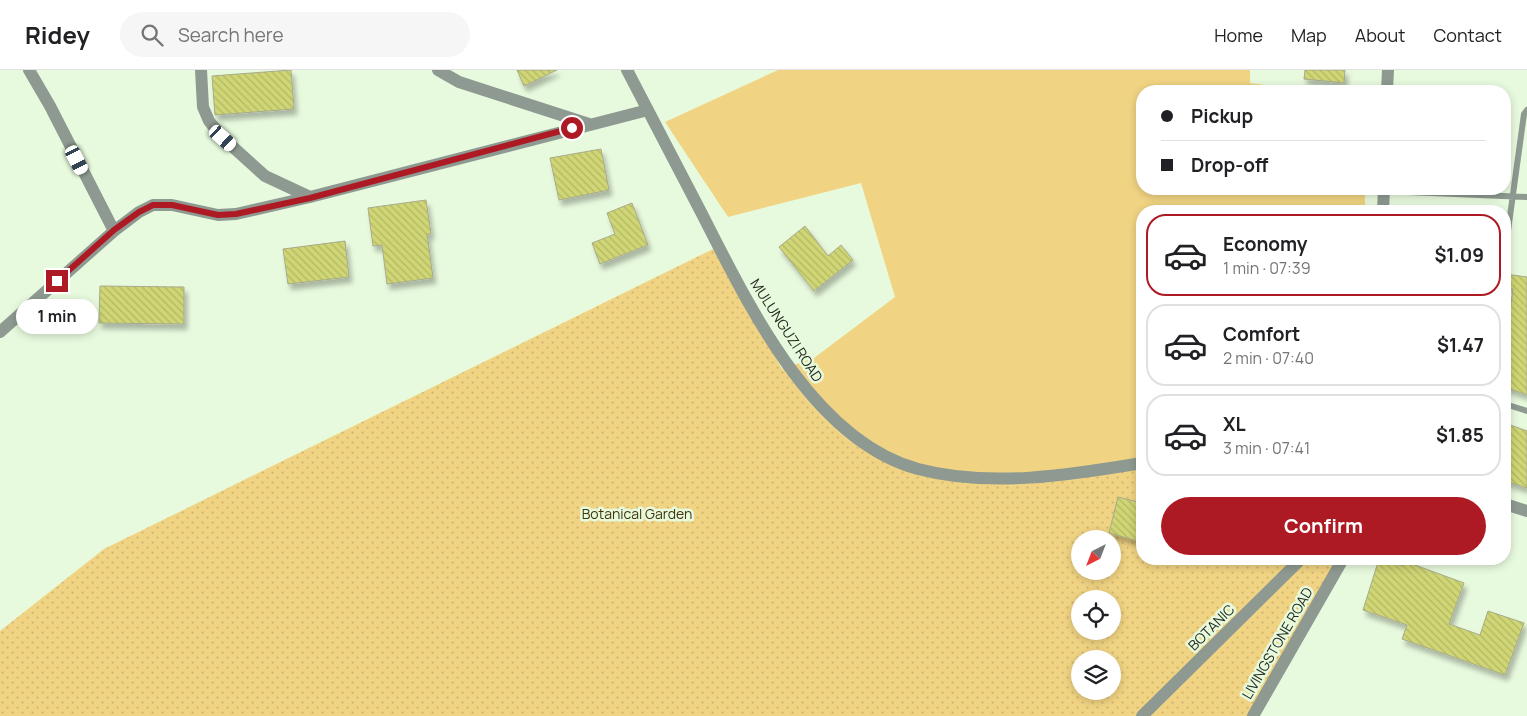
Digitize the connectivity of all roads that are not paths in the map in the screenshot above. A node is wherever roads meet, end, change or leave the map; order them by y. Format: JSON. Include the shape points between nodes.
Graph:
{"nodes":[{"id":1,"x":29,"y":70,"type":"edge"},
{"id":2,"x":201,"y":70,"type":"edge"},
{"id":3,"x":438,"y":70,"type":"edge"},
{"id":4,"x":627,"y":70,"type":"edge"},
{"id":5,"x":1388,"y":70,"type":"edge"},
{"id":6,"x":1387,"y":85,"type":"edge"},
{"id":7,"x":648,"y":110,"type":"junction"},
{"id":8,"x":1527,"y":110,"type":"edge"},
{"id":9,"x":589,"y":124,"type":"junction"},
{"id":10,"x":1491,"y":195,"type":"edge"},
{"id":11,"x":1512,"y":196,"type":"junction"},
{"id":12,"x":1527,"y":197,"type":"edge"},
{"id":13,"x":310,"y":198,"type":"junction"},
{"id":14,"x":1511,"y":205,"type":"edge"},
{"id":15,"x":114,"y":230,"type":"junction"},
{"id":16,"x":0,"y":332,"type":"edge"},
{"id":17,"x":1511,"y":406,"type":"edge"},
{"id":18,"x":1527,"y":410,"type":"edge"},
{"id":19,"x":1136,"y":464,"type":"edge"},
{"id":20,"x":1511,"y":506,"type":"edge"},
{"id":21,"x":1527,"y":511,"type":"edge"},
{"id":22,"x":1294,"y":565,"type":"edge"},
{"id":23,"x":1340,"y":565,"type":"edge"},
{"id":24,"x":1142,"y":716,"type":"edge"},
{"id":25,"x":1253,"y":716,"type":"edge"}],
"edges":[{"from":1,"to":15,"type":"street"},
{"from":2,"to":13,"type":"street","via":[[203,107],[209,121],[223,138],[265,176]]},
{"from":3,"to":9,"type":"street","via":[[459,82]]},
{"from":4,"to":7,"type":"street","name":"MULUNGUZI ROAD"},
{"from":5,"to":6,"type":"street"},
{"from":7,"to":9,"type":"street"},
{"from":7,"to":19,"type":"street","name":"MULUNGUZI ROAD","via":[[724,257],[787,365],[818,403],[859,440],[896,461],[916,468],[977,478],[1087,472]]},
{"from":8,"to":11,"type":"lane"},
{"from":9,"to":13,"type":"street"},
{"from":10,"to":11,"type":"lane"},
{"from":11,"to":12,"type":"lane"},
{"from":11,"to":14,"type":"lane"},
{"from":13,"to":15,"type":"street","via":[[236,214],[202,213],[172,205],[153,205]]},
{"from":15,"to":16,"type":"street"},
{"from":17,"to":18,"type":"lane"},
{"from":20,"to":21,"type":"street"},
{"from":22,"to":24,"type":"street","name":"BOTANIC"},
{"from":23,"to":25,"type":"street","name":"LIVINGSTONE ROAD"}]}
